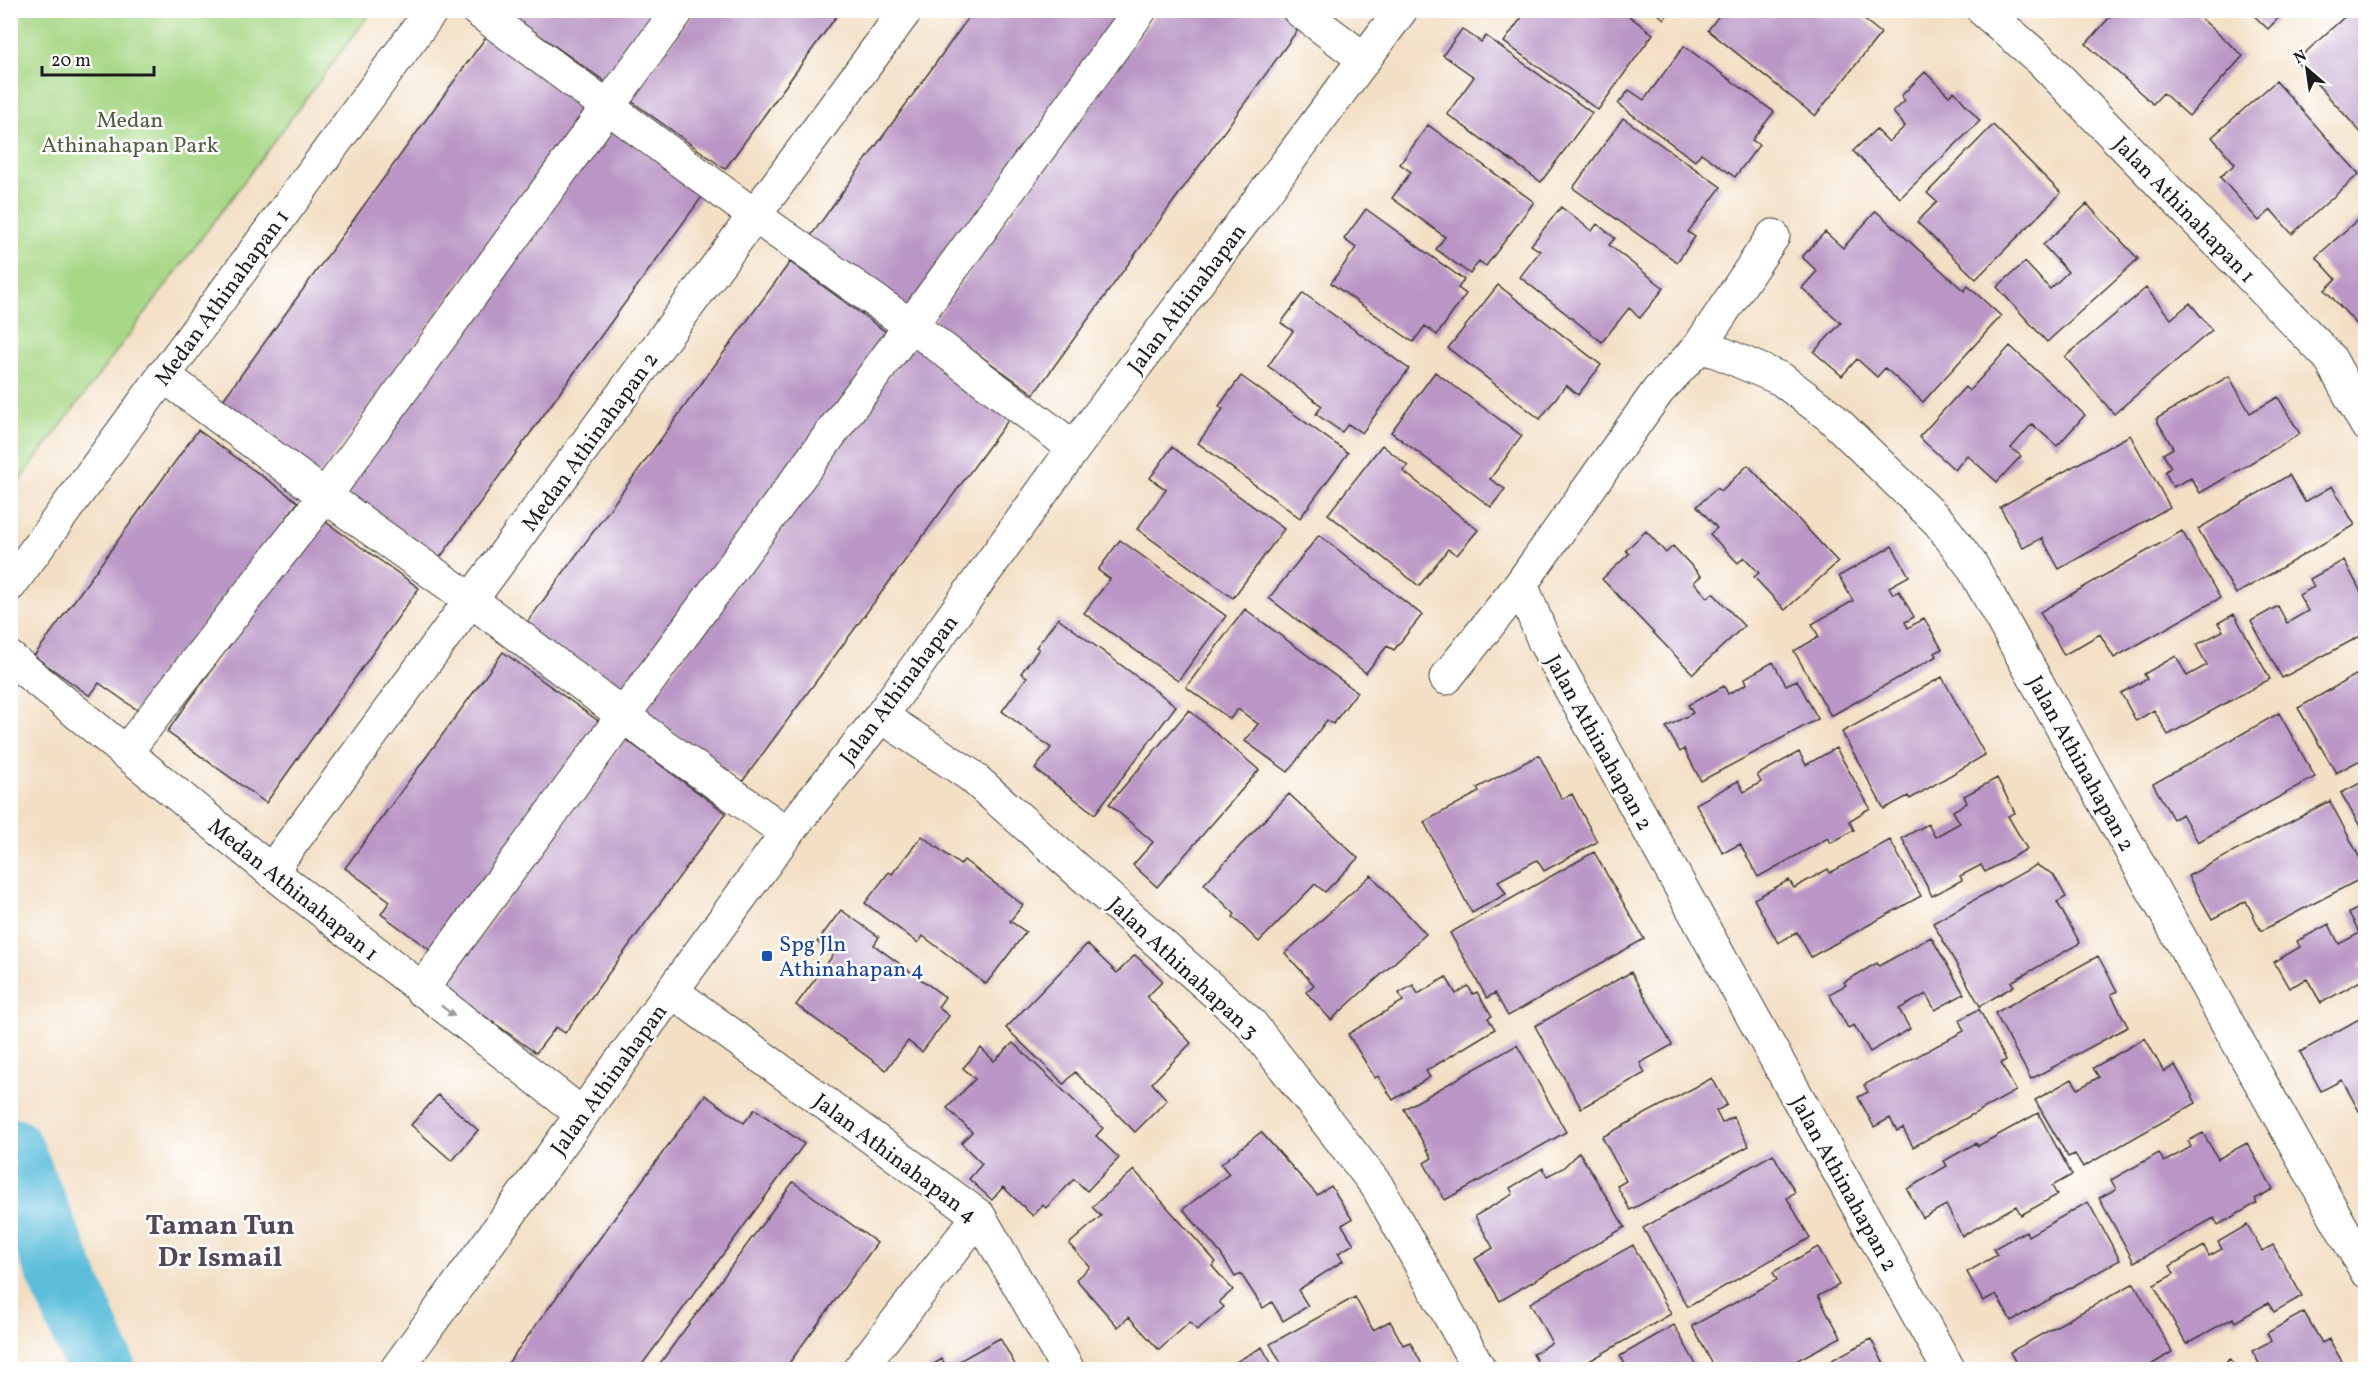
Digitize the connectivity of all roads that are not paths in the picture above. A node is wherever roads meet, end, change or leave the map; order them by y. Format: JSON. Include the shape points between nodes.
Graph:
{"nodes":[{"id":1,"x":432,"y":10,"type":"edge"},
{"id":2,"x":477,"y":10,"type":"edge"},
{"id":3,"x":678,"y":10,"type":"edge"},
{"id":4,"x":906,"y":10,"type":"edge"},
{"id":5,"x":1140,"y":10,"type":"edge"},
{"id":6,"x":1299,"y":10,"type":"edge"},
{"id":7,"x":1401,"y":10,"type":"edge"},
{"id":8,"x":1983,"y":10,"type":"edge"},
{"id":9,"x":1364,"y":59,"type":"junction"},
{"id":10,"x":609,"y":107,"type":"junction"},
{"id":11,"x":755,"y":216,"type":"junction"},
{"id":12,"x":1773,"y":236,"type":"dead end"},
{"id":13,"x":911,"y":326,"type":"junction"},
{"id":14,"x":1699,"y":347,"type":"junction"},
{"id":15,"x":163,"y":375,"type":"junction"},
{"id":16,"x":2366,"y":424,"type":"edge"},
{"id":17,"x":1074,"y":448,"type":"junction"},
{"id":18,"x":326,"y":496,"type":"junction"},
{"id":19,"x":1521,"y":584,"type":"junction"},
{"id":20,"x":10,"y":585,"type":"edge"},
{"id":21,"x":471,"y":600,"type":"junction"},
{"id":22,"x":10,"y":658,"type":"edge"},
{"id":23,"x":1446,"y":678,"type":"dead end"},
{"id":24,"x":623,"y":715,"type":"junction"},
{"id":25,"x":880,"y":716,"type":"junction"},
{"id":26,"x":125,"y":753,"type":"junction"},
{"id":27,"x":787,"y":833,"type":"junction"},
{"id":28,"x":271,"y":871,"type":"junction"},
{"id":29,"x":421,"y":990,"type":"junction"},
{"id":30,"x":673,"y":992,"type":"junction"},
{"id":31,"x":582,"y":1114,"type":"junction"},
{"id":32,"x":979,"y":1216,"type":"junction"},
{"id":33,"x":2366,"y":1271,"type":"edge"},
{"id":34,"x":396,"y":1370,"type":"edge"},
{"id":35,"x":859,"y":1370,"type":"edge"},
{"id":36,"x":1068,"y":1370,"type":"edge"},
{"id":37,"x":1480,"y":1370,"type":"edge"},
{"id":38,"x":1949,"y":1370,"type":"edge"}],
"edges":[{"from":1,"to":15,"type":"street","name":"Medan Athinahapan 1"},
{"from":2,"to":10,"type":"street"},
{"from":3,"to":10,"type":"street"},
{"from":4,"to":11,"type":"street","name":"Medan Athinahapan 2"},
{"from":5,"to":13,"type":"street"},
{"from":6,"to":9,"type":"street"},
{"from":7,"to":9,"type":"street","name":"Jalan Athinahapan"},
{"from":8,"to":16,"type":"street","name":"Jalan Athinahapan 1","via":[[2041,60],[2329,357]]},
{"from":9,"to":17,"type":"street","name":"Jalan Athinahapan"},
{"from":10,"to":11,"type":"street"},
{"from":10,"to":18,"type":"street"},
{"from":11,"to":13,"type":"street"},
{"from":11,"to":21,"type":"street","name":"Medan Athinahapan 2"},
{"from":12,"to":14,"type":"street"},
{"from":13,"to":17,"type":"street"},
{"from":13,"to":24,"type":"street"},
{"from":14,"to":19,"type":"street","via":[[1658,391]]},
{"from":14,"to":33,"type":"street","name":"Jalan Athinahapan 2","via":[[1781,380],[1830,416],[1939,522],[1972,566]]},
{"from":15,"to":18,"type":"street"},
{"from":15,"to":20,"type":"street","name":"Medan Athinahapan 1"},
{"from":17,"to":25,"type":"street","name":"Jalan Athinahapan"},
{"from":18,"to":21,"type":"street"},
{"from":18,"to":26,"type":"street"},
{"from":19,"to":23,"type":"street"},
{"from":19,"to":38,"type":"street","name":"Jalan Athinahapan 2","via":[[1544,641]]},
{"from":21,"to":24,"type":"street"},
{"from":21,"to":28,"type":"street","name":"Medan Athinahapan 2"},
{"from":22,"to":26,"type":"street","name":"Medan Athinahapan 1"},
{"from":24,"to":27,"type":"street"},
{"from":24,"to":29,"type":"street"},
{"from":25,"to":27,"type":"street","name":"Jalan Athinahapan"},
{"from":25,"to":37,"type":"street","name":"Jalan Athinahapan 3","via":[[970,776],[1251,1024],[1377,1186]]},
{"from":26,"to":28,"type":"street","name":"Medan Athinahapan 1"},
{"from":27,"to":30,"type":"street","name":"Jalan Athinahapan"},
{"from":28,"to":29,"type":"street","name":"Medan Athinahapan 1"},
{"from":29,"to":31,"type":"street","name":"Medan Athinahapan 1","one_way":true},
{"from":30,"to":31,"type":"street","name":"Jalan Athinahapan"},
{"from":30,"to":32,"type":"street","name":"Jalan Athinahapan 4"},
{"from":31,"to":34,"type":"street","name":"Jalan Athinahapan"},
{"from":32,"to":35,"type":"street"},
{"from":32,"to":36,"type":"street","name":"Jalan Athinahapan 4"}]}
